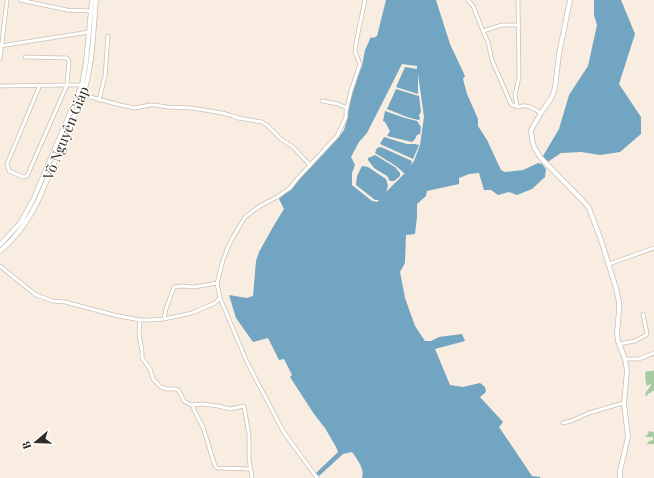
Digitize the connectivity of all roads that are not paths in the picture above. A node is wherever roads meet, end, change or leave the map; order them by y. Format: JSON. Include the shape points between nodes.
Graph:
{"nodes":[{"id":1,"x":7,"y":0,"type":"edge"},
{"id":2,"x":20,"y":0,"type":"edge"},
{"id":3,"x":50,"y":0,"type":"edge"},
{"id":4,"x":92,"y":0,"type":"edge"},
{"id":5,"x":96,"y":0,"type":"edge"},
{"id":6,"x":365,"y":0,"type":"edge"},
{"id":7,"x":468,"y":0,"type":"edge"},
{"id":8,"x":518,"y":0,"type":"edge"},
{"id":9,"x":570,"y":0,"type":"edge"},
{"id":10,"x":48,"y":6,"type":"junction"},
{"id":11,"x":91,"y":11,"type":"junction"},
{"id":12,"x":519,"y":25,"type":"junction"},
{"id":13,"x":483,"y":31,"type":"junction"},
{"id":14,"x":89,"y":32,"type":"junction"},
{"id":15,"x":108,"y":36,"type":"dead end"},
{"id":16,"x":1,"y":46,"type":"edge"},
{"id":17,"x":25,"y":57,"type":"dead end"},
{"id":18,"x":0,"y":59,"type":"edge"},
{"id":19,"x":40,"y":85,"type":"junction"},
{"id":20,"x":67,"y":85,"type":"junction"},
{"id":21,"x":0,"y":86,"type":"edge"},
{"id":22,"x":84,"y":86,"type":"junction"},
{"id":23,"x":83,"y":95,"type":"junction"},
{"id":24,"x":99,"y":100,"type":"junction"},
{"id":25,"x":322,"y":101,"type":"dead end"},
{"id":26,"x":517,"y":107,"type":"junction"},
{"id":27,"x":347,"y":108,"type":"junction"},
{"id":28,"x":541,"y":114,"type":"junction"},
{"id":29,"x":310,"y":165,"type":"junction"},
{"id":30,"x":0,"y":245,"type":"edge"},
{"id":31,"x":654,"y":248,"type":"edge"},
{"id":32,"x":0,"y":252,"type":"edge"},
{"id":33,"x":609,"y":264,"type":"junction"},
{"id":34,"x":0,"y":266,"type":"edge"},
{"id":35,"x":217,"y":283,"type":"junction"},
{"id":36,"x":220,"y":298,"type":"junction"},
{"id":37,"x":643,"y":314,"type":"dead end"},
{"id":38,"x":164,"y":319,"type":"junction"},
{"id":39,"x":140,"y":320,"type":"junction"},
{"id":40,"x":619,"y":344,"type":"junction"},
{"id":41,"x":654,"y":353,"type":"edge"},
{"id":42,"x":625,"y":359,"type":"junction"},
{"id":43,"x":624,"y":404,"type":"junction"},
{"id":44,"x":192,"y":405,"type":"junction"},
{"id":45,"x":563,"y":424,"type":"dead end"},
{"id":46,"x":251,"y":469,"type":"junction"},
{"id":47,"x":252,"y":478,"type":"edge"},
{"id":48,"x":317,"y":478,"type":"edge"},
{"id":49,"x":620,"y":478,"type":"edge"}],
"edges":[{"from":1,"to":16,"type":"street"},
{"from":2,"to":10,"type":"street"},
{"from":3,"to":10,"type":"street"},
{"from":4,"to":11,"type":"main road","name":"Võ Nguyên Giáp"},
{"from":5,"to":22,"type":"main road","name":"Võ Nguyên Giáp","via":[[91,64]]},
{"from":6,"to":27,"type":"street","via":[[355,52],[360,64]]},
{"from":7,"to":13,"type":"street"},
{"from":8,"to":12,"type":"street"},
{"from":9,"to":28,"type":"main road","via":[[555,88]]},
{"from":10,"to":11,"type":"street"},
{"from":11,"to":14,"type":"main road","name":"Võ Nguyên Giáp"},
{"from":12,"to":13,"type":"street"},
{"from":12,"to":26,"type":"street"},
{"from":13,"to":26,"type":"street","via":[[511,104]]},
{"from":14,"to":16,"type":"street"},
{"from":14,"to":22,"type":"main road","name":"Võ Nguyên Giáp"},
{"from":15,"to":24,"type":"street","via":[[105,76]]},
{"from":16,"to":18,"type":"street"},
{"from":17,"to":20,"type":"street","via":[[68,58]]},
{"from":19,"to":20,"type":"street"},
{"from":19,"to":20,"type":"street","via":[[7,164],[9,171],[23,177],[27,176]]},
{"from":19,"to":21,"type":"street"},
{"from":20,"to":22,"type":"street"},
{"from":22,"to":23,"type":"main road","name":"Võ Nguyên Giáp"},
{"from":22,"to":30,"type":"main road","name":"Võ Nguyên Giáp","via":[[33,200],[21,222]]},
{"from":23,"to":24,"type":"street"},
{"from":23,"to":32,"type":"main road","name":"Võ Nguyên Giáp","via":[[30,217]]},
{"from":24,"to":29,"type":"street","via":[[135,108],[150,105],[192,108],[262,122],[293,147]]},
{"from":25,"to":27,"type":"street"},
{"from":26,"to":28,"type":"street","via":[[526,106]]},
{"from":27,"to":29,"type":"street","via":[[346,117],[337,136]]},
{"from":28,"to":33,"type":"main road","via":[[531,130],[534,147],[540,157],[589,208]]},
{"from":29,"to":35,"type":"street","via":[[284,192],[246,217],[228,247]]},
{"from":31,"to":33,"type":"street"},
{"from":33,"to":40,"type":"main road","via":[[618,298]]},
{"from":34,"to":39,"type":"street","via":[[36,295]]},
{"from":35,"to":36,"type":"street"},
{"from":35,"to":38,"type":"street","via":[[174,287]]},
{"from":36,"to":38,"type":"street","via":[[198,311]]},
{"from":36,"to":48,"type":"street","via":[[247,362],[283,431]]},
{"from":37,"to":40,"type":"street","via":[[646,336]]},
{"from":38,"to":39,"type":"street"},
{"from":39,"to":44,"type":"street","via":[[142,358],[153,379],[163,388],[177,389],[182,399]]},
{"from":40,"to":42,"type":"main road"},
{"from":41,"to":42,"type":"street","via":[[639,359]]},
{"from":42,"to":43,"type":"main road","via":[[627,371]]},
{"from":43,"to":45,"type":"street","via":[[589,413]]},
{"from":43,"to":49,"type":"main road","via":[[628,442]]},
{"from":44,"to":46,"type":"street","via":[[203,427],[215,466]]},
{"from":44,"to":46,"type":"street","via":[[203,404],[230,409],[244,406]]},
{"from":46,"to":47,"type":"street"}]}
